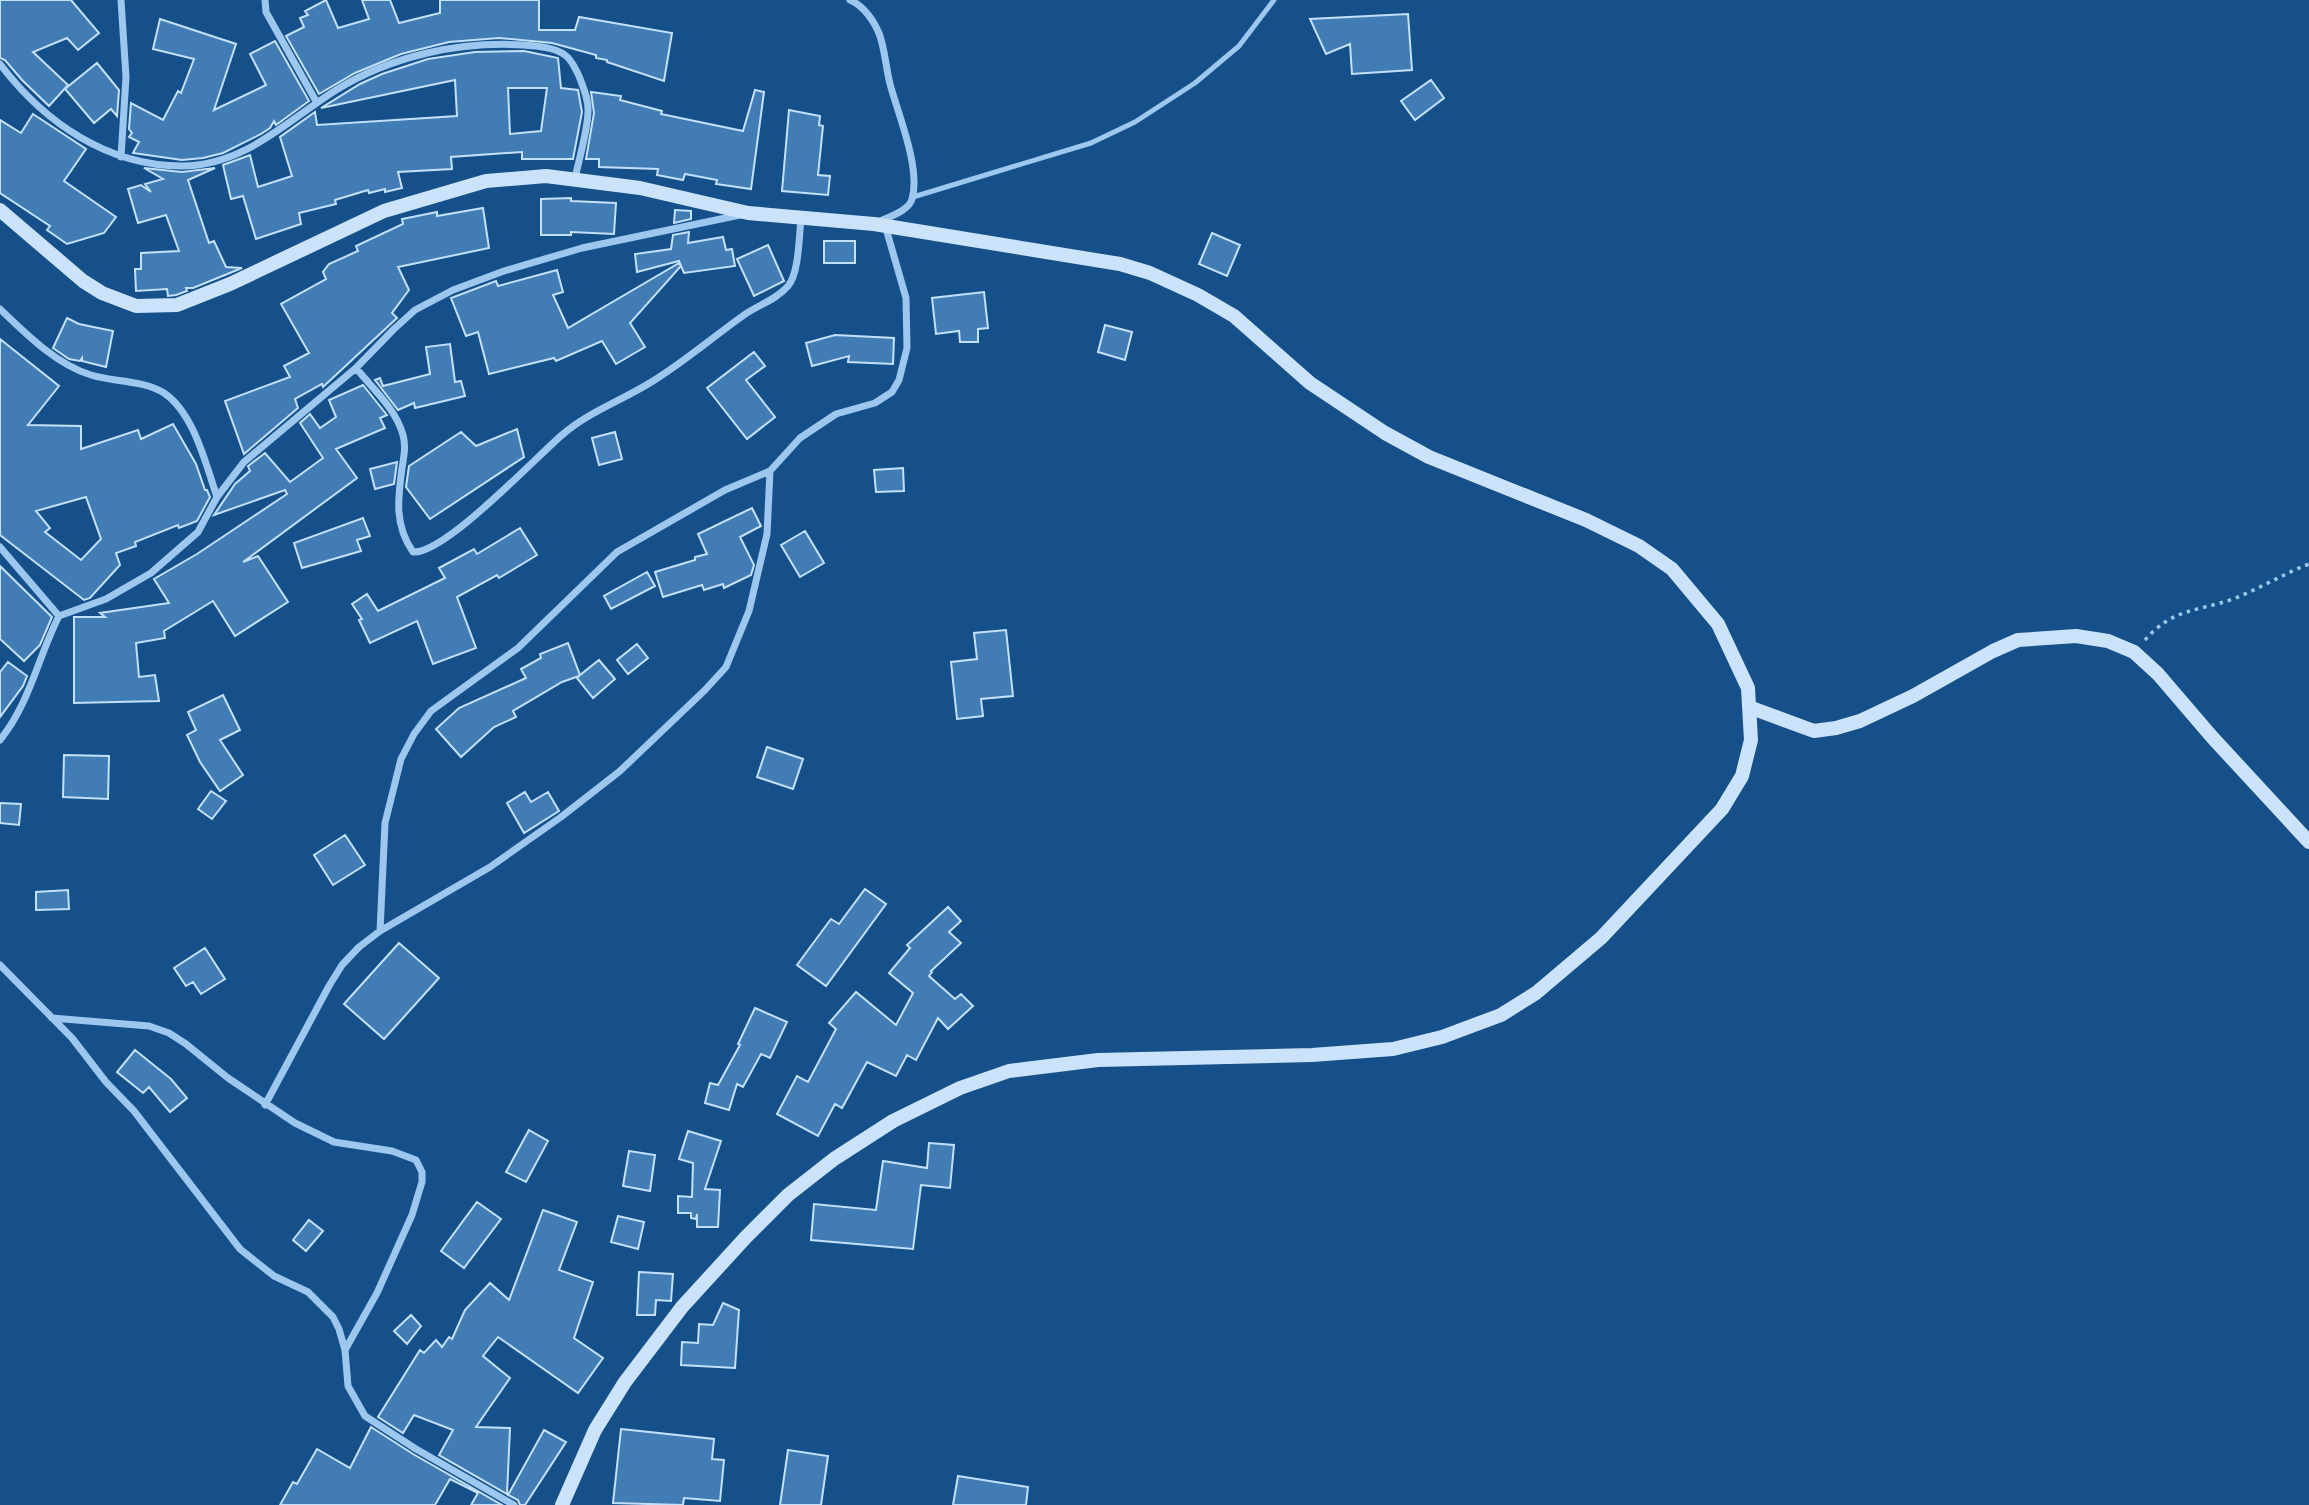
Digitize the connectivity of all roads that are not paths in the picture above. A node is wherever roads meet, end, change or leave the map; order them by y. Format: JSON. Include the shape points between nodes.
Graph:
{"nodes":[{"id":1,"x":121,"y":0,"type":"edge"},
{"id":2,"x":265,"y":0,"type":"edge"},
{"id":3,"x":850,"y":0,"type":"edge"},
{"id":4,"x":1274,"y":0,"type":"edge"},
{"id":5,"x":0,"y":64,"type":"edge"},
{"id":6,"x":317,"y":103,"type":"junction"},
{"id":7,"x":121,"y":157,"type":"junction"},
{"id":8,"x":575,"y":180,"type":"junction"},
{"id":9,"x":913,"y":197,"type":"junction"},
{"id":10,"x":0,"y":210,"type":"edge"},
{"id":11,"x":748,"y":214,"type":"junction"},
{"id":12,"x":801,"y":219,"type":"junction"},
{"id":13,"x":879,"y":225,"type":"junction"},
{"id":14,"x":0,"y":309,"type":"edge"},
{"id":15,"x":356,"y":368,"type":"junction"},
{"id":16,"x":770,"y":471,"type":"junction"},
{"id":17,"x":217,"y":497,"type":"junction"},
{"id":18,"x":0,"y":547,"type":"edge"},
{"id":19,"x":60,"y":616,"type":"junction"},
{"id":20,"x":1749,"y":707,"type":"junction"},
{"id":21,"x":0,"y":740,"type":"edge"},
{"id":22,"x":2309,"y":842,"type":"edge"},
{"id":23,"x":380,"y":930,"type":"junction"},
{"id":24,"x":0,"y":965,"type":"edge"},
{"id":25,"x":52,"y":1018,"type":"junction"},
{"id":26,"x":265,"y":1105,"type":"junction"},
{"id":27,"x":345,"y":1350,"type":"junction"},
{"id":28,"x":514,"y":1505,"type":"edge"},
{"id":29,"x":562,"y":1505,"type":"edge"}],
"edges":[{"from":1,"to":7,"type":"street","via":[[126,77]]},
{"from":2,"to":6,"type":"street","via":[[266,12]]},
{"from":3,"to":9,"type":"street","via":[[869,16],[879,35],[912,159]]},
{"from":4,"to":9,"type":"lane","via":[[1230,54],[1135,122],[1091,143]]},
{"from":5,"to":7,"type":"street","via":[[70,133]]},
{"from":6,"to":7,"type":"street","via":[[269,137],[211,162],[183,166]]},
{"from":6,"to":8,"type":"street","via":[[358,78],[433,51],[502,44],[556,50],[575,65],[589,111]]},
{"from":8,"to":10,"type":"street","via":[[546,176],[485,181],[384,211],[177,304],[136,306],[102,293]]},
{"from":8,"to":11,"type":"street","via":[[640,188]]},
{"from":9,"to":13,"type":"street","via":[[905,209]]},
{"from":11,"to":12,"type":"street"},
{"from":11,"to":15,"type":"street","via":[[582,248],[453,290],[415,310]]},
{"from":12,"to":13,"type":"street"},
{"from":12,"to":15,"type":"street","via":[[791,283],[780,295],[746,313],[653,381],[580,421],[506,490],[434,546],[419,552],[413,552],[400,527],[397,504],[405,450],[397,417]]},
{"from":13,"to":16,"type":"street","via":[[906,298],[907,348],[899,380],[892,392],[875,402],[836,414],[800,438]]},
{"from":13,"to":20,"type":"street","via":[[1120,264],[1199,295],[1234,316],[1310,383],[1385,433],[1429,457],[1586,520],[1672,569],[1718,624],[1748,688]]},
{"from":14,"to":17,"type":"street","via":[[60,360],[89,375],[163,392],[191,425]]},
{"from":15,"to":17,"type":"street","via":[[244,462]]},
{"from":16,"to":23,"type":"street","via":[[766,534],[749,611],[726,667],[620,771],[561,817],[490,867]]},
{"from":16,"to":23,"type":"street","via":[[725,490],[617,552],[518,648],[431,710],[401,759],[386,823]]},
{"from":17,"to":19,"type":"street","via":[[198,532],[151,573]]},
{"from":18,"to":19,"type":"street"},
{"from":19,"to":21,"type":"street","via":[[23,705]]},
{"from":20,"to":22,"type":"street","via":[[1814,732],[1836,728],[1913,696],[2018,640],[2076,636],[2108,641],[2134,652],[2158,674]]},
{"from":20,"to":29,"type":"street","via":[[1751,740],[1742,776],[1722,808],[1601,938],[1536,993],[1502,1015],[1393,1049],[1098,1060],[1009,1071],[960,1088],[893,1121],[834,1159],[788,1195],[682,1307],[595,1430]]},
{"from":23,"to":26,"type":"street","via":[[342,965]]},
{"from":24,"to":25,"type":"street"},
{"from":25,"to":26,"type":"street","via":[[149,1026],[169,1033]]},
{"from":25,"to":27,"type":"street","via":[[134,1111],[240,1249],[274,1276],[308,1292],[333,1317]]},
{"from":26,"to":27,"type":"street","via":[[334,1142],[392,1151],[416,1160],[422,1172],[412,1215]]},
{"from":27,"to":28,"type":"street","via":[[348,1386],[365,1416]]}]}
